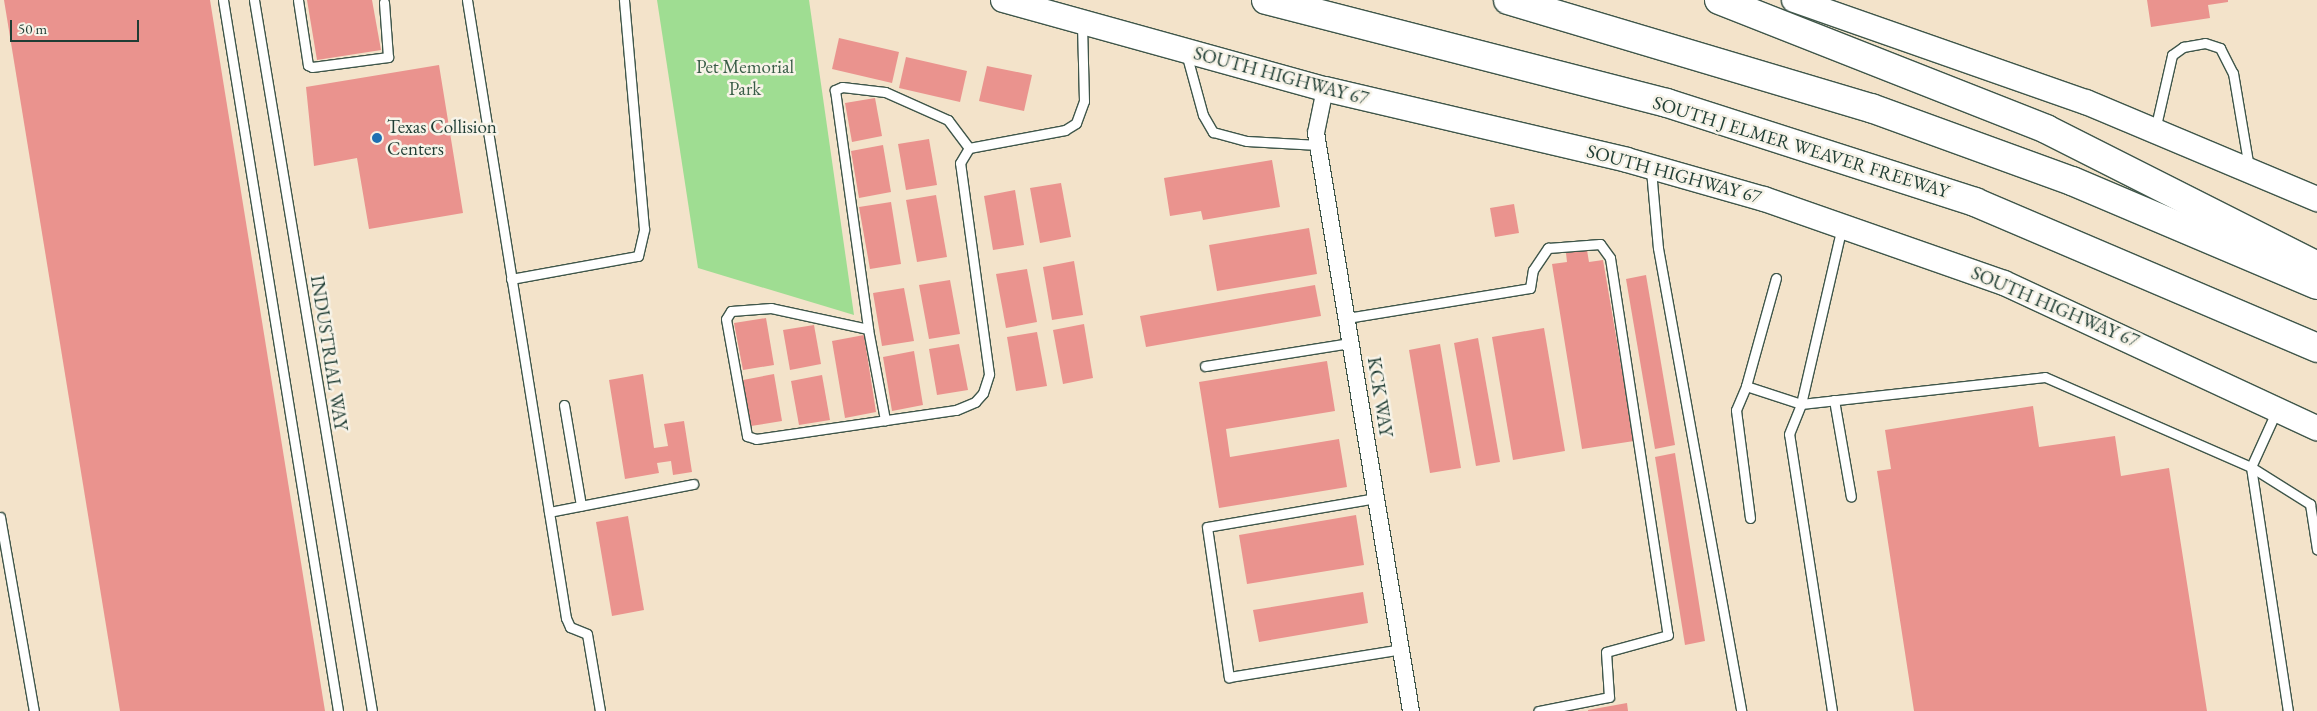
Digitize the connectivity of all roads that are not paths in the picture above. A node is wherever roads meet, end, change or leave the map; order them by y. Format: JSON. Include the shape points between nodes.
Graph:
{"nodes":[{"id":1,"x":223,"y":0,"type":"edge"},
{"id":2,"x":254,"y":0,"type":"edge"},
{"id":3,"x":298,"y":0,"type":"edge"},
{"id":4,"x":467,"y":0,"type":"edge"},
{"id":5,"x":624,"y":0,"type":"edge"},
{"id":6,"x":1003,"y":0,"type":"edge"},
{"id":7,"x":1266,"y":0,"type":"edge"},
{"id":8,"x":1508,"y":0,"type":"edge"},
{"id":9,"x":1719,"y":0,"type":"edge"},
{"id":10,"x":1794,"y":0,"type":"edge"},
{"id":11,"x":384,"y":2,"type":"dead end"},
{"id":12,"x":1082,"y":22,"type":"junction"},
{"id":13,"x":1185,"y":50,"type":"junction"},
{"id":14,"x":1325,"y":89,"type":"junction"},
{"id":15,"x":2155,"y":130,"type":"junction"},
{"id":16,"x":1318,"y":145,"type":"junction"},
{"id":17,"x":969,"y":148,"type":"junction"},
{"id":18,"x":1651,"y":167,"type":"junction"},
{"id":19,"x":2249,"y":168,"type":"junction"},
{"id":20,"x":2317,"y":199,"type":"edge"},
{"id":21,"x":1842,"y":224,"type":"junction"},
{"id":22,"x":2317,"y":266,"type":"edge"},
{"id":23,"x":1776,"y":278,"type":"dead end"},
{"id":24,"x":511,"y":279,"type":"junction"},
{"id":25,"x":2317,"y":285,"type":"edge"},
{"id":26,"x":1347,"y":318,"type":"junction"},
{"id":27,"x":868,"y":329,"type":"junction"},
{"id":28,"x":1350,"y":343,"type":"junction"},
{"id":29,"x":2317,"y":348,"type":"edge"},
{"id":30,"x":1205,"y":366,"type":"dead end"},
{"id":31,"x":1746,"y":386,"type":"junction"},
{"id":32,"x":1834,"y":400,"type":"junction"},
{"id":33,"x":1801,"y":404,"type":"junction"},
{"id":34,"x":564,"y":405,"type":"dead end"},
{"id":35,"x":2278,"y":409,"type":"junction"},
{"id":36,"x":885,"y":420,"type":"junction"},
{"id":37,"x":2317,"y":428,"type":"edge"},
{"id":38,"x":2251,"y":467,"type":"junction"},
{"id":39,"x":693,"y":484,"type":"dead end"},
{"id":40,"x":1851,"y":497,"type":"dead end"},
{"id":41,"x":1376,"y":498,"type":"junction"},
{"id":42,"x":581,"y":506,"type":"junction"},
{"id":43,"x":549,"y":512,"type":"junction"},
{"id":44,"x":0,"y":517,"type":"edge"},
{"id":45,"x":1750,"y":518,"type":"dead end"},
{"id":46,"x":2317,"y":550,"type":"edge"},
{"id":47,"x":1401,"y":649,"type":"junction"},
{"id":48,"x":34,"y":711,"type":"edge"},
{"id":49,"x":338,"y":711,"type":"edge"},
{"id":50,"x":372,"y":711,"type":"edge"},
{"id":51,"x":600,"y":711,"type":"edge"},
{"id":52,"x":1411,"y":711,"type":"edge"},
{"id":53,"x":1538,"y":711,"type":"edge"},
{"id":54,"x":1741,"y":711,"type":"edge"},
{"id":55,"x":1832,"y":711,"type":"edge"},
{"id":56,"x":2288,"y":711,"type":"edge"}],
"edges":[{"from":1,"to":49,"type":"lane"},
{"from":2,"to":50,"type":"lane","name":"INDUSTRIAL WAY"},
{"from":3,"to":11,"type":"lane","via":[[308,65],[312,67],[388,57]]},
{"from":4,"to":24,"type":"lane"},
{"from":5,"to":24,"type":"lane","via":[[644,229],[638,256]]},
{"from":6,"to":12,"type":"main road","name":"SOUTH HIGHWAY 67"},
{"from":7,"to":29,"type":"highway","name":"SOUTH J ELMER WEAVER FREEWAY","via":[[1667,103],[1975,202]]},
{"from":8,"to":25,"type":"highway","via":[[1871,108],[2072,182]]},
{"from":9,"to":22,"type":"highway","via":[[2081,144]]},
{"from":10,"to":15,"type":"main road","via":[[1840,12]]},
{"from":12,"to":13,"type":"main road","name":"SOUTH HIGHWAY 67"},
{"from":12,"to":17,"type":"lane","via":[[1084,101],[1076,123],[1065,130]]},
{"from":13,"to":14,"type":"main road","name":"SOUTH HIGHWAY 67"},
{"from":13,"to":16,"type":"lane","via":[[1203,115],[1213,132],[1247,141]]},
{"from":14,"to":16,"type":"street","name":"KCK WAY"},
{"from":14,"to":18,"type":"main road","name":"SOUTH HIGHWAY 67"},
{"from":15,"to":19,"type":"main road"},
{"from":15,"to":19,"type":"lane","via":[[2172,55],[2183,47],[2205,43],[2220,48],[2233,73]]},
{"from":16,"to":26,"type":"street","name":"KCK WAY"},
{"from":17,"to":27,"type":"lane","via":[[948,120],[885,92],[842,87],[835,90]]},
{"from":17,"to":36,"type":"lane","via":[[960,163],[989,374],[975,402],[956,410]]},
{"from":18,"to":21,"type":"main road","name":"SOUTH HIGHWAY 67"},
{"from":18,"to":54,"type":"lane","via":[[1658,248]]},
{"from":19,"to":20,"type":"main road"},
{"from":21,"to":33,"type":"lane"},
{"from":21,"to":35,"type":"main road","name":"SOUTH HIGHWAY 67","via":[[2004,283]]},
{"from":23,"to":31,"type":"lane"},
{"from":24,"to":43,"type":"lane"},
{"from":26,"to":28,"type":"street","name":"KCK WAY"},
{"from":26,"to":53,"type":"lane","via":[[1530,288],[1533,270],[1548,248],[1600,244],[1610,258],[1668,635],[1606,652],[1609,697]]},
{"from":27,"to":36,"type":"lane"},
{"from":27,"to":36,"type":"lane","via":[[771,308],[731,312],[726,319],[742,425],[747,436],[756,439]]},
{"from":28,"to":30,"type":"lane"},
{"from":28,"to":41,"type":"street","name":"KCK WAY"},
{"from":31,"to":33,"type":"lane"},
{"from":31,"to":45,"type":"lane","via":[[1736,410]]},
{"from":32,"to":33,"type":"lane"},
{"from":32,"to":38,"type":"lane","via":[[2045,377]]},
{"from":32,"to":40,"type":"lane"},
{"from":33,"to":55,"type":"lane","via":[[1789,434]]},
{"from":34,"to":42,"type":"lane"},
{"from":35,"to":37,"type":"main road","name":"SOUTH HIGHWAY 67"},
{"from":35,"to":38,"type":"lane"},
{"from":38,"to":46,"type":"lane","via":[[2310,504]]},
{"from":38,"to":56,"type":"lane"},
{"from":39,"to":42,"type":"lane"},
{"from":41,"to":47,"type":"street","name":"KCK WAY"},
{"from":41,"to":47,"type":"lane","via":[[1206,527],[1230,677]]},
{"from":42,"to":43,"type":"lane"},
{"from":43,"to":51,"type":"lane","via":[[566,618],[570,627],[587,634]]},
{"from":44,"to":48,"type":"lane"},
{"from":47,"to":52,"type":"street","name":"KCK WAY"}]}
